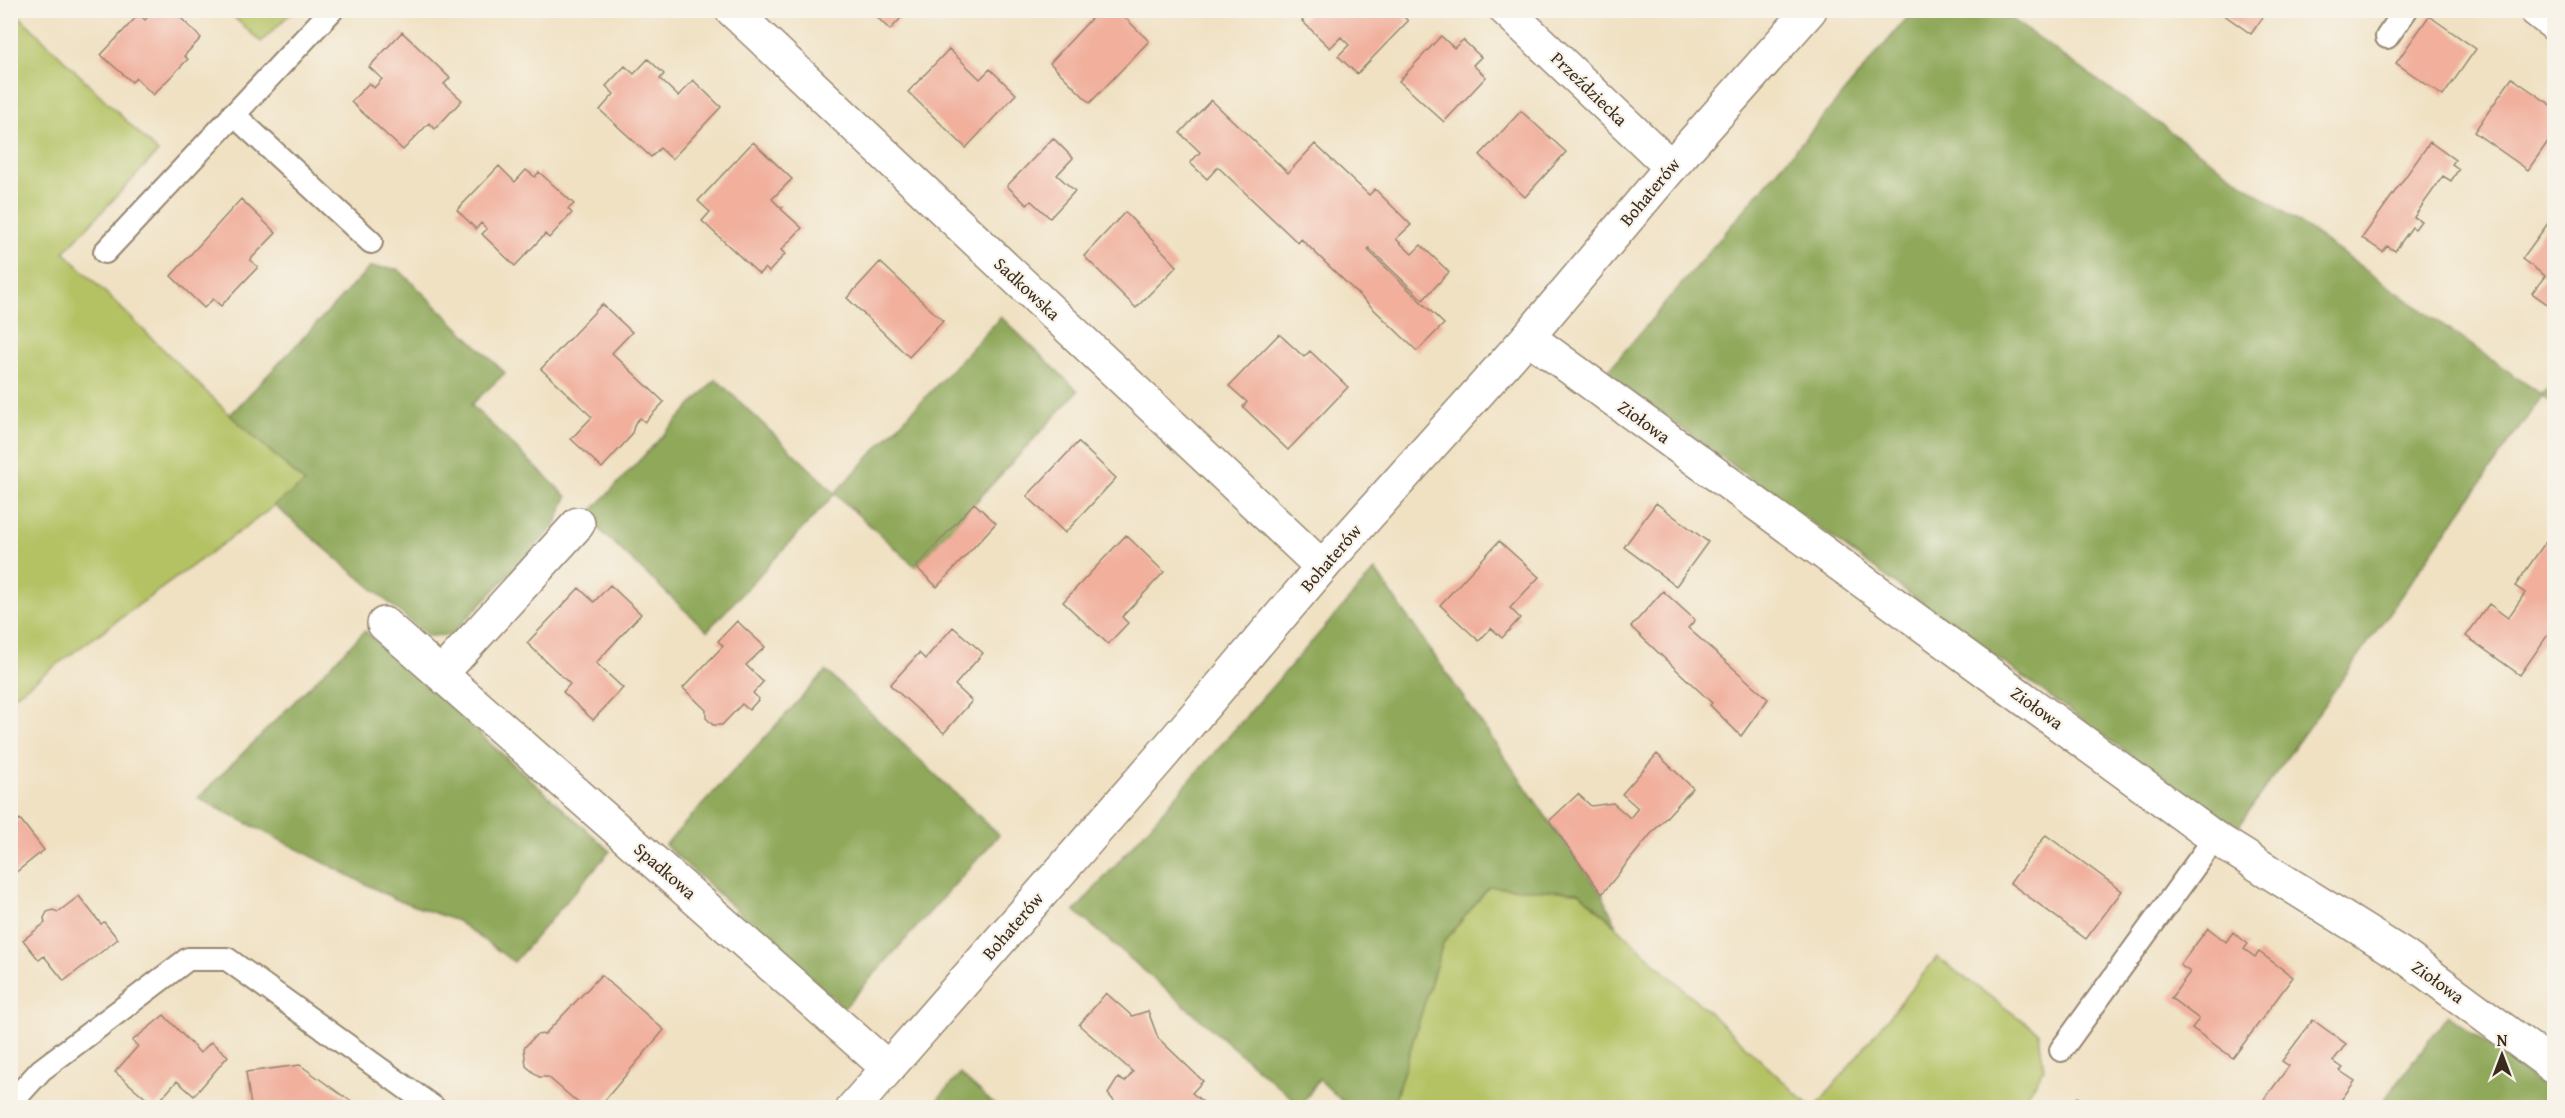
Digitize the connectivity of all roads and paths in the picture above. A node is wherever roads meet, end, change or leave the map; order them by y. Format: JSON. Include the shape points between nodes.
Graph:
{"nodes":[{"id":1,"x":332,"y":10,"type":"edge"},
{"id":2,"x":732,"y":10,"type":"edge"},
{"id":3,"x":1506,"y":10,"type":"edge"},
{"id":4,"x":1810,"y":10,"type":"edge"},
{"id":5,"x":2406,"y":10,"type":"edge"},
{"id":6,"x":2536,"y":10,"type":"edge"},
{"id":7,"x":2554,"y":24,"type":"edge"},
{"id":8,"x":2387,"y":37,"type":"dead end"},
{"id":9,"x":233,"y":114,"type":"junction"},
{"id":10,"x":1671,"y":167,"type":"junction"},
{"id":11,"x":371,"y":242,"type":"dead end"},
{"id":12,"x":105,"y":252,"type":"dead end"},
{"id":13,"x":1528,"y":337,"type":"junction"},
{"id":14,"x":578,"y":524,"type":"dead end"},
{"id":15,"x":1322,"y":567,"type":"junction"},
{"id":16,"x":384,"y":624,"type":"dead end"},
{"id":17,"x":442,"y":673,"type":"junction"},
{"id":18,"x":2215,"y":838,"type":"junction"},
{"id":19,"x":2061,"y":1050,"type":"dead end"},
{"id":20,"x":2554,"y":1067,"type":"edge"},
{"id":21,"x":888,"y":1068,"type":"junction"},
{"id":22,"x":10,"y":1104,"type":"edge"},
{"id":23,"x":434,"y":1107,"type":"edge"},
{"id":24,"x":853,"y":1107,"type":"edge"}],
"edges":[{"from":1,"to":9,"type":"lane"},
{"from":2,"to":15,"type":"street","name":"Sadkowska"},
{"from":3,"to":10,"type":"street","name":"Przeździecka"},
{"from":4,"to":10,"type":"street","name":"Bohaterów"},
{"from":5,"to":8,"type":"lane"},
{"from":6,"to":7,"type":"street"},
{"from":9,"to":11,"type":"lane"},
{"from":9,"to":12,"type":"lane"},
{"from":10,"to":13,"type":"street","name":"Bohaterów"},
{"from":13,"to":15,"type":"street","name":"Bohaterów"},
{"from":13,"to":18,"type":"street","name":"Ziołowa"},
{"from":14,"to":17,"type":"street"},
{"from":15,"to":21,"type":"street","name":"Bohaterów"},
{"from":16,"to":17,"type":"street","name":"Spadkowa"},
{"from":17,"to":21,"type":"street","name":"Spadkowa"},
{"from":18,"to":19,"type":"lane"},
{"from":18,"to":20,"type":"street","name":"Ziołowa","via":[[2404,956]]},
{"from":21,"to":24,"type":"street","name":"Bohaterów"},
{"from":22,"to":23,"type":"lane","via":[[41,1070],[188,959],[227,959]]}]}
